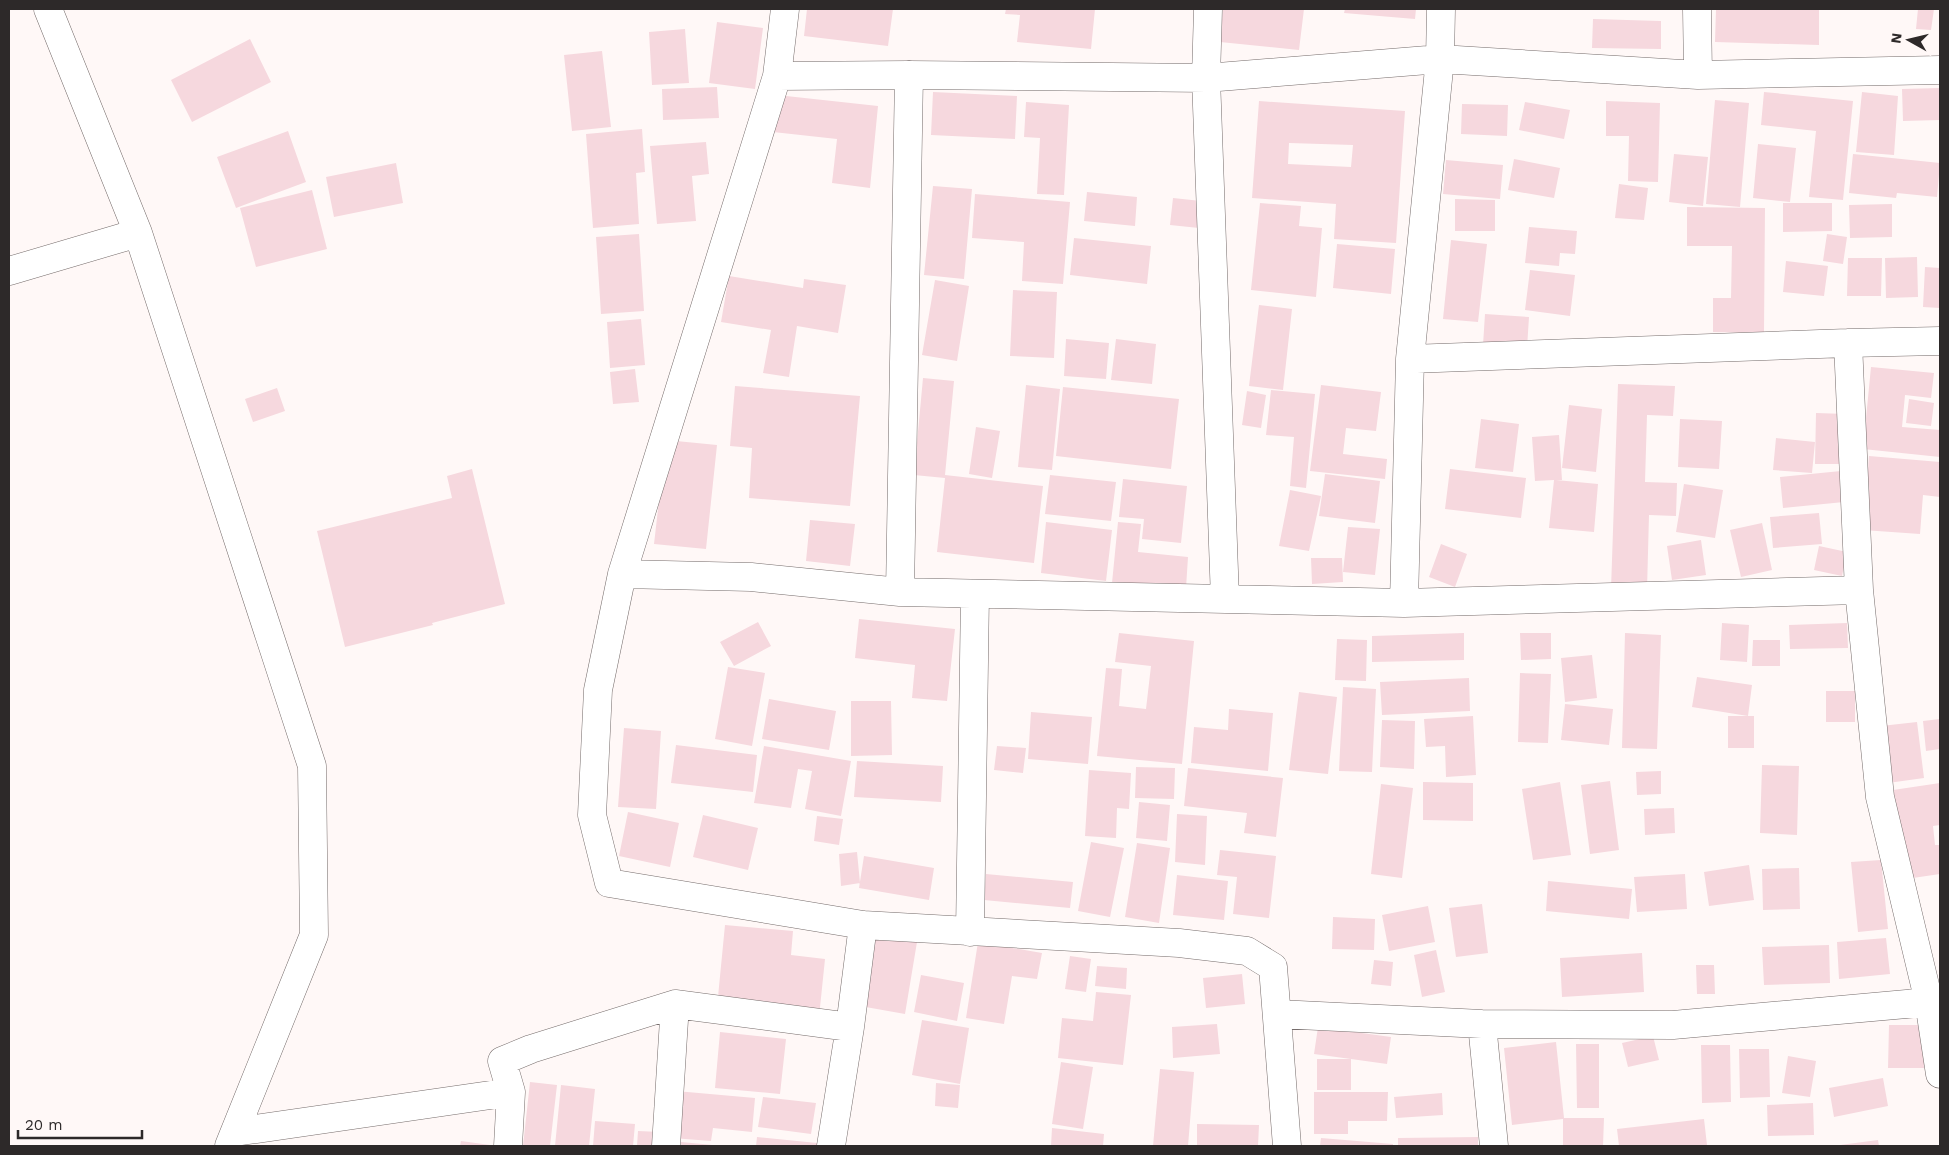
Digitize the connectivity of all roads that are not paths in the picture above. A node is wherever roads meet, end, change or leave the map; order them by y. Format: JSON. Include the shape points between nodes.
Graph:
{"nodes":[{"id":1,"x":48,"y":9,"type":"edge"},
{"id":2,"x":785,"y":9,"type":"edge"},
{"id":3,"x":1208,"y":9,"type":"edge"},
{"id":4,"x":1441,"y":9,"type":"edge"},
{"id":5,"x":1698,"y":9,"type":"edge"},
{"id":6,"x":1440,"y":59,"type":"junction"},
{"id":7,"x":1940,"y":70,"type":"edge"},
{"id":8,"x":909,"y":75,"type":"junction"},
{"id":9,"x":777,"y":76,"type":"junction"},
{"id":10,"x":1698,"y":76,"type":"junction"},
{"id":11,"x":1206,"y":78,"type":"junction"},
{"id":12,"x":138,"y":233,"type":"junction"},
{"id":13,"x":9,"y":271,"type":"edge"},
{"id":14,"x":1940,"y":341,"type":"edge"},
{"id":15,"x":1848,"y":343,"type":"junction"},
{"id":16,"x":1410,"y":359,"type":"junction"},
{"id":17,"x":622,"y":574,"type":"junction"},
{"id":18,"x":1859,"y":590,"type":"junction"},
{"id":19,"x":900,"y":592,"type":"junction"},
{"id":20,"x":975,"y":594,"type":"junction"},
{"id":21,"x":1225,"y":599,"type":"junction"},
{"id":22,"x":1404,"y":603,"type":"junction"},
{"id":23,"x":863,"y":925,"type":"junction"},
{"id":24,"x":970,"y":932,"type":"junction"},
{"id":25,"x":1929,"y":1002,"type":"junction"},
{"id":26,"x":675,"y":1004,"type":"junction"},
{"id":27,"x":1278,"y":1014,"type":"junction"},
{"id":28,"x":1482,"y":1024,"type":"junction"},
{"id":29,"x":850,"y":1027,"type":"junction"},
{"id":30,"x":1940,"y":1074,"type":"edge"},
{"id":31,"x":510,"y":1092,"type":"junction"},
{"id":32,"x":232,"y":1139,"type":"edge"},
{"id":33,"x":508,"y":1146,"type":"edge"},
{"id":34,"x":666,"y":1146,"type":"edge"},
{"id":35,"x":831,"y":1146,"type":"edge"},
{"id":36,"x":1288,"y":1146,"type":"edge"},
{"id":37,"x":1494,"y":1146,"type":"edge"}],
"edges":[{"from":1,"to":12,"type":"street"},
{"from":2,"to":9,"type":"street"},
{"from":3,"to":11,"type":"street"},
{"from":4,"to":6,"type":"street"},
{"from":5,"to":10,"type":"street"},
{"from":6,"to":10,"type":"street"},
{"from":6,"to":11,"type":"street"},
{"from":6,"to":16,"type":"street"},
{"from":7,"to":10,"type":"street"},
{"from":8,"to":9,"type":"street"},
{"from":8,"to":11,"type":"street"},
{"from":8,"to":19,"type":"street"},
{"from":9,"to":17,"type":"street"},
{"from":11,"to":21,"type":"street"},
{"from":12,"to":13,"type":"street"},
{"from":12,"to":32,"type":"street","via":[[312,766],[314,935]]},
{"from":14,"to":15,"type":"street"},
{"from":15,"to":16,"type":"street"},
{"from":15,"to":18,"type":"street"},
{"from":16,"to":22,"type":"street"},
{"from":17,"to":19,"type":"street","via":[[751,577]]},
{"from":17,"to":23,"type":"street","via":[[598,690],[592,815],[609,883]]},
{"from":18,"to":22,"type":"street"},
{"from":18,"to":25,"type":"street","via":[[1880,798]]},
{"from":19,"to":20,"type":"street"},
{"from":20,"to":21,"type":"street"},
{"from":20,"to":24,"type":"street"},
{"from":21,"to":22,"type":"street"},
{"from":23,"to":24,"type":"street"},
{"from":23,"to":29,"type":"street"},
{"from":24,"to":27,"type":"street","via":[[1179,943],[1247,951],[1273,967]]},
{"from":25,"to":28,"type":"street","via":[[1673,1025]]},
{"from":25,"to":30,"type":"street"},
{"from":26,"to":29,"type":"street"},
{"from":26,"to":31,"type":"street","via":[[502,1061]]},
{"from":26,"to":34,"type":"street"},
{"from":27,"to":28,"type":"street"},
{"from":27,"to":36,"type":"street"},
{"from":28,"to":37,"type":"street"},
{"from":29,"to":35,"type":"street"},
{"from":31,"to":32,"type":"street"},
{"from":31,"to":33,"type":"street"}]}
